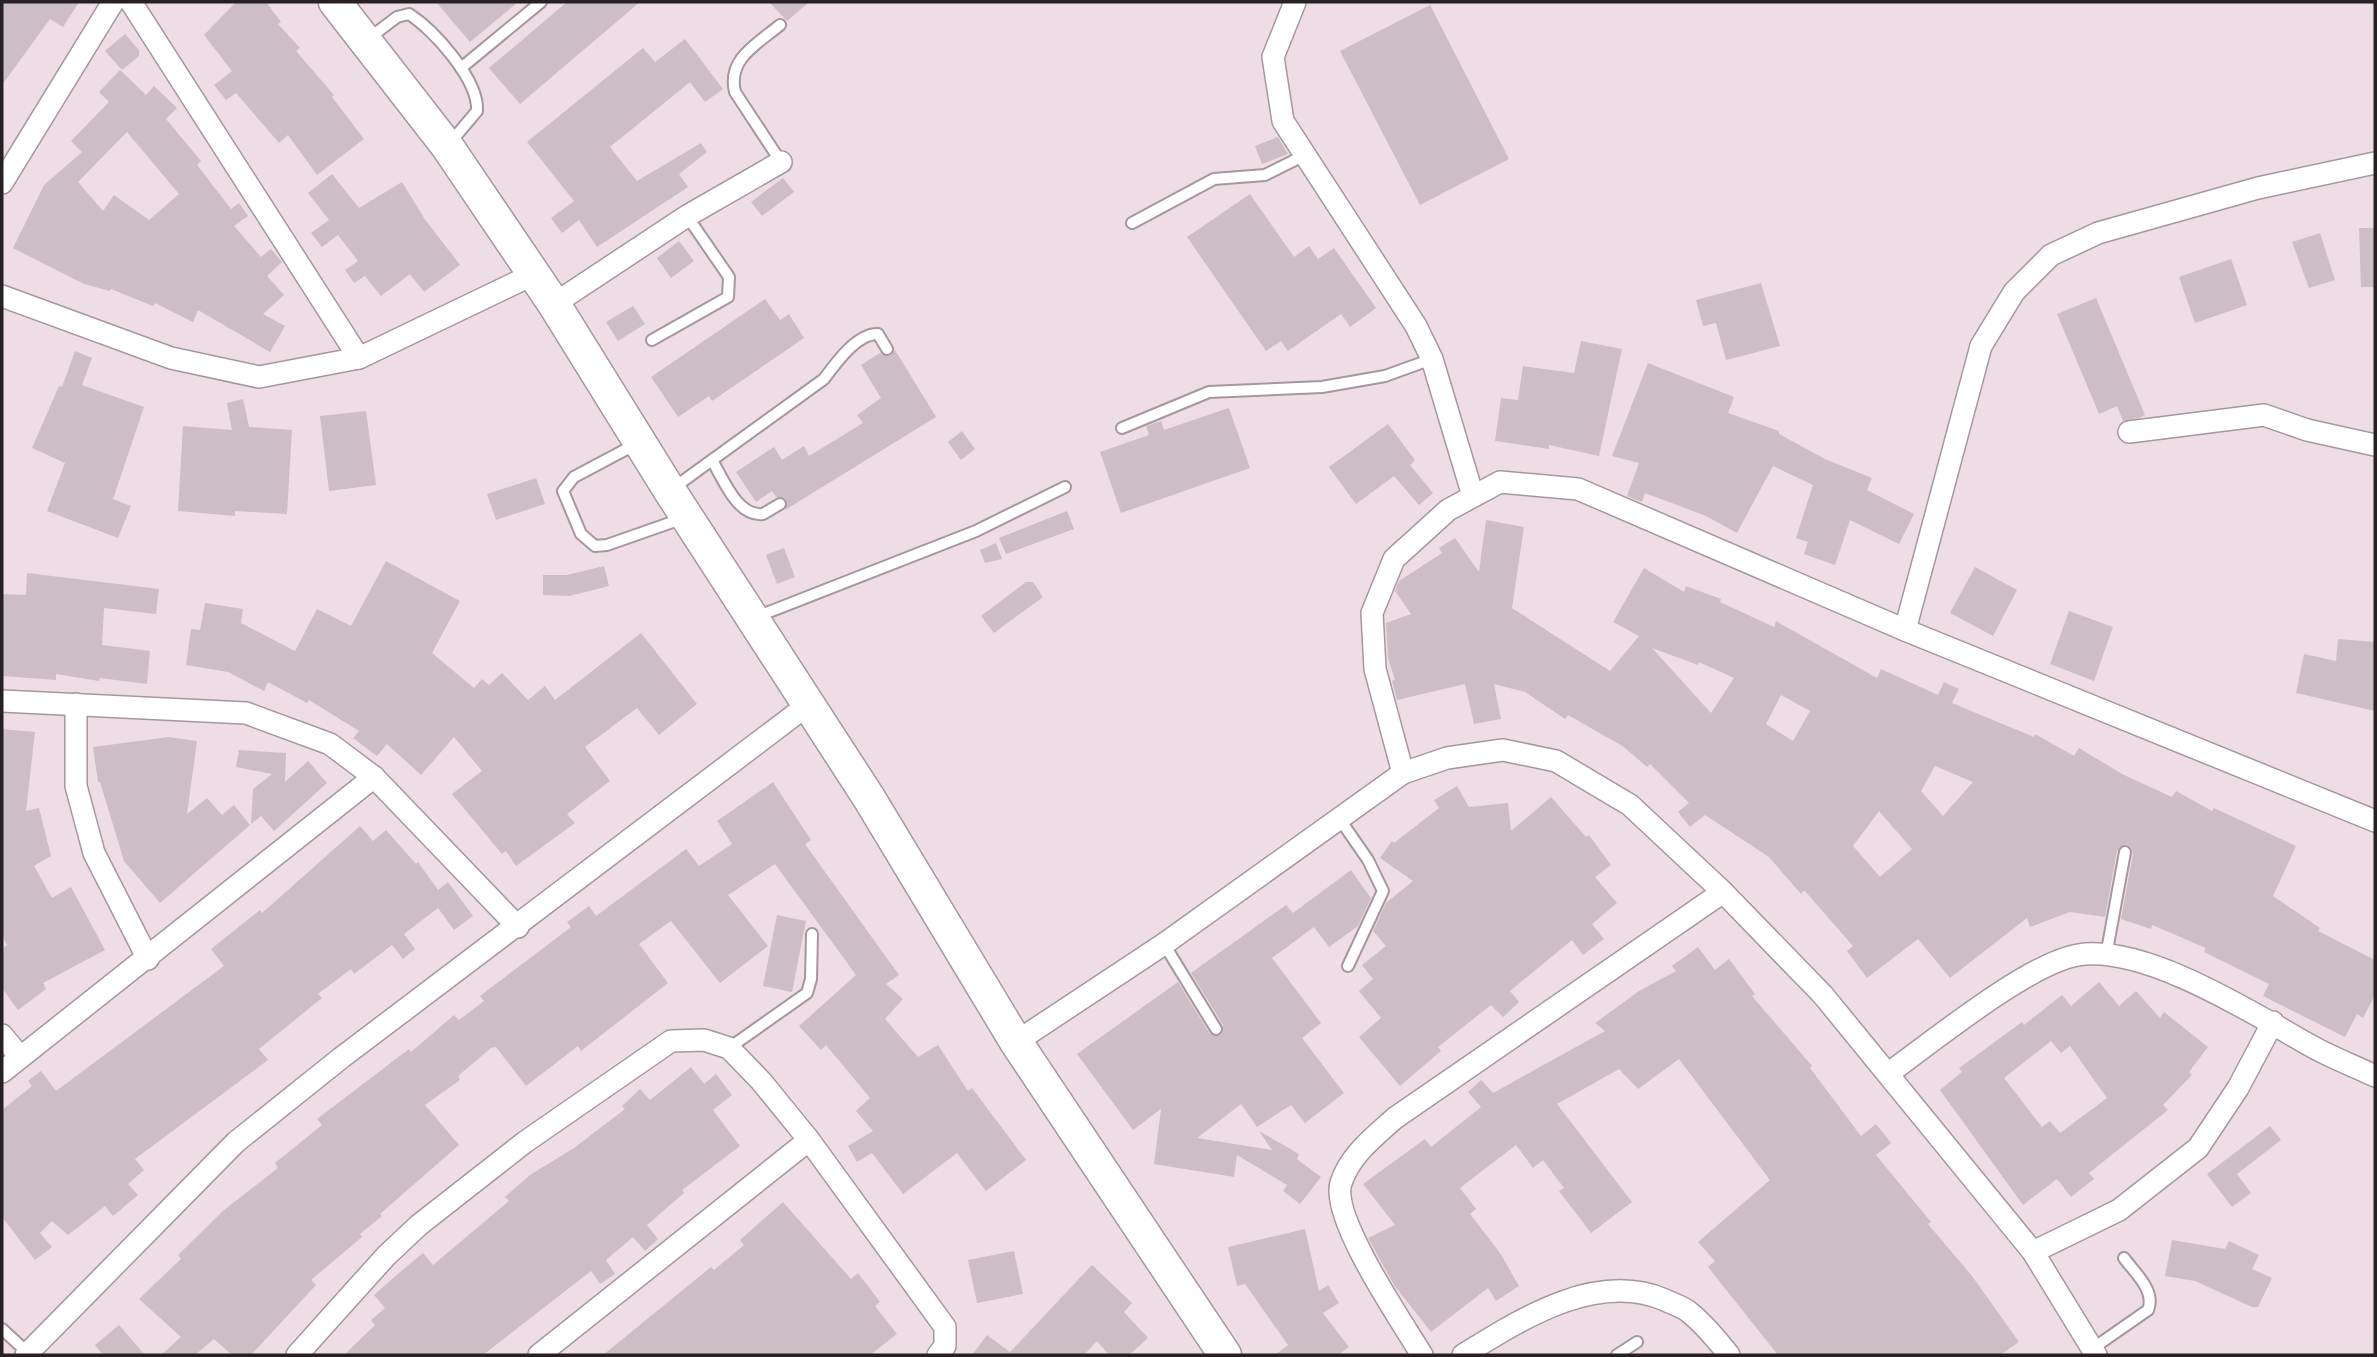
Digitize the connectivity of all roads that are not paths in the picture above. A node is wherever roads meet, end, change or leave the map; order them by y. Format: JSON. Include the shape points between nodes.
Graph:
{"nodes":[{"id":1,"x":113,"y":2,"type":"edge"},
{"id":2,"x":131,"y":2,"type":"edge"},
{"id":3,"x":335,"y":2,"type":"edge"},
{"id":4,"x":541,"y":2,"type":"edge"},
{"id":5,"x":1295,"y":2,"type":"edge"},
{"id":6,"x":780,"y":25,"type":"dead end"},
{"id":7,"x":366,"y":41,"type":"junction"},
{"id":8,"x":461,"y":68,"type":"junction"},
{"id":9,"x":447,"y":146,"type":"junction"},
{"id":10,"x":1303,"y":156,"type":"junction"},
{"id":11,"x":781,"y":162,"type":"joint"},
{"id":12,"x":2375,"y":163,"type":"edge"},
{"id":13,"x":2,"y":183,"type":"edge"},
{"id":14,"x":687,"y":216,"type":"junction"},
{"id":15,"x":1132,"y":223,"type":"dead end"},
{"id":16,"x":534,"y":274,"type":"junction"},
{"id":17,"x":2,"y":296,"type":"edge"},
{"id":18,"x":554,"y":304,"type":"junction"},
{"id":19,"x":652,"y":340,"type":"dead end"},
{"id":20,"x":887,"y":349,"type":"dead end"},
{"id":21,"x":359,"y":358,"type":"junction"},
{"id":22,"x":1432,"y":359,"type":"junction"},
{"id":23,"x":1122,"y":428,"type":"dead end"},
{"id":24,"x":2129,"y":432,"type":"dead end"},
{"id":25,"x":641,"y":442,"type":"junction"},
{"id":26,"x":2375,"y":445,"type":"edge"},
{"id":27,"x":713,"y":462,"type":"junction"},
{"id":28,"x":1065,"y":487,"type":"dead end"},
{"id":29,"x":1474,"y":496,"type":"junction"},
{"id":30,"x":678,"y":504,"type":"junction"},
{"id":31,"x":780,"y":504,"type":"dead end"},
{"id":32,"x":753,"y":618,"type":"junction"},
{"id":33,"x":1905,"y":630,"type":"junction"},
{"id":34,"x":2,"y":701,"type":"edge"},
{"id":35,"x":76,"y":704,"type":"junction"},
{"id":36,"x":809,"y":704,"type":"junction"},
{"id":37,"x":1404,"y":773,"type":"junction"},
{"id":38,"x":374,"y":777,"type":"junction"},
{"id":39,"x":1339,"y":818,"type":"junction"},
{"id":40,"x":2375,"y":821,"type":"edge"},
{"id":41,"x":2125,"y":852,"type":"dead end"},
{"id":42,"x":1723,"y":892,"type":"junction"},
{"id":43,"x":518,"y":927,"type":"junction"},
{"id":44,"x":812,"y":934,"type":"dead end"},
{"id":45,"x":1164,"y":944,"type":"junction"},
{"id":46,"x":2106,"y":956,"type":"junction"},
{"id":47,"x":148,"y":959,"type":"junction"},
{"id":48,"x":1348,"y":966,"type":"dead end"},
{"id":49,"x":2273,"y":1022,"type":"junction"},
{"id":50,"x":1216,"y":1029,"type":"dead end"},
{"id":51,"x":2,"y":1035,"type":"edge"},
{"id":52,"x":1016,"y":1042,"type":"junction"},
{"id":53,"x":729,"y":1048,"type":"junction"},
{"id":54,"x":20,"y":1057,"type":"junction"},
{"id":55,"x":2,"y":1072,"type":"edge"},
{"id":56,"x":1889,"y":1073,"type":"junction"},
{"id":57,"x":2375,"y":1076,"type":"edge"},
{"id":58,"x":809,"y":1140,"type":"junction"},
{"id":59,"x":2033,"y":1252,"type":"junction"},
{"id":60,"x":2124,"y":1258,"type":"dead end"},
{"id":61,"x":2,"y":1329,"type":"edge"},
{"id":62,"x":1637,"y":1342,"type":"dead end"},
{"id":63,"x":2094,"y":1352,"type":"edge"},
{"id":64,"x":27,"y":1354,"type":"edge"},
{"id":65,"x":297,"y":1355,"type":"edge"},
{"id":66,"x":539,"y":1355,"type":"edge"},
{"id":67,"x":938,"y":1355,"type":"edge"},
{"id":68,"x":1225,"y":1355,"type":"edge"},
{"id":69,"x":1422,"y":1355,"type":"edge"},
{"id":70,"x":1463,"y":1355,"type":"edge"},
{"id":71,"x":1617,"y":1355,"type":"edge"},
{"id":72,"x":1729,"y":1355,"type":"edge"}],
"edges":[{"from":1,"to":13,"type":"street"},
{"from":2,"to":21,"type":"street"},
{"from":3,"to":7,"type":"main road"},
{"from":4,"to":8,"type":"lane"},
{"from":5,"to":10,"type":"street","via":[[1273,57],[1283,121]]},
{"from":6,"to":11,"type":"lane","via":[[743,56],[732,79],[735,92]]},
{"from":7,"to":8,"type":"lane","via":[[397,17],[409,14]]},
{"from":7,"to":9,"type":"main road"},
{"from":8,"to":9,"type":"lane","via":[[474,89],[477,111]]},
{"from":9,"to":16,"type":"main road"},
{"from":10,"to":15,"type":"lane","via":[[1265,175],[1214,179]]},
{"from":10,"to":22,"type":"street","via":[[1416,326]]},
{"from":11,"to":14,"type":"street"},
{"from":12,"to":33,"type":"street","via":[[2258,187],[2111,229],[2050,255],[2014,292],[1981,346]]},
{"from":14,"to":18,"type":"street"},
{"from":14,"to":19,"type":"lane","via":[[729,277],[728,297]]},
{"from":16,"to":18,"type":"main road"},
{"from":16,"to":21,"type":"street"},
{"from":17,"to":21,"type":"street","via":[[171,358],[260,377]]},
{"from":18,"to":25,"type":"main road"},
{"from":20,"to":27,"type":"lane","via":[[878,334],[868,335],[824,379]]},
{"from":22,"to":23,"type":"lane","via":[[1385,376],[1322,387],[1209,392]]},
{"from":22,"to":29,"type":"street"},
{"from":24,"to":26,"type":"street","via":[[2264,415]]},
{"from":25,"to":30,"type":"main road"},
{"from":25,"to":30,"type":"lane","via":[[566,485],[563,491],[581,534],[595,546],[607,545]]},
{"from":27,"to":30,"type":"lane"},
{"from":27,"to":31,"type":"lane","via":[[747,511],[759,515]]},
{"from":28,"to":32,"type":"lane","via":[[976,531]]},
{"from":29,"to":33,"type":"street","via":[[1500,482],[1578,489]]},
{"from":29,"to":37,"type":"street","via":[[1448,510],[1394,559],[1372,612],[1375,669]]},
{"from":30,"to":32,"type":"main road"},
{"from":32,"to":36,"type":"main road"},
{"from":33,"to":40,"type":"street"},
{"from":34,"to":35,"type":"street"},
{"from":35,"to":38,"type":"street","via":[[246,713],[330,744]]},
{"from":35,"to":47,"type":"street","via":[[76,786],[94,853]]},
{"from":36,"to":43,"type":"street"},
{"from":36,"to":52,"type":"main road"},
{"from":37,"to":39,"type":"street"},
{"from":37,"to":42,"type":"street","via":[[1447,758],[1503,750],[1556,761],[1630,806]]},
{"from":38,"to":43,"type":"street"},
{"from":38,"to":47,"type":"street"},
{"from":39,"to":45,"type":"street"},
{"from":39,"to":48,"type":"lane","via":[[1368,860],[1382,891]]},
{"from":41,"to":46,"type":"lane"},
{"from":42,"to":56,"type":"street","via":[[1823,995]]},
{"from":42,"to":69,"type":"street","via":[[1395,1118],[1357,1152],[1340,1185],[1347,1227]]},
{"from":43,"to":64,"type":"street","via":[[236,1142]]},
{"from":44,"to":53,"type":"lane","via":[[807,993]]},
{"from":45,"to":50,"type":"lane"},
{"from":45,"to":52,"type":"street"},
{"from":46,"to":49,"type":"street","via":[[2133,957]]},
{"from":46,"to":56,"type":"street","via":[[2078,955],[2030,974]]},
{"from":47,"to":54,"type":"street"},
{"from":49,"to":57,"type":"street"},
{"from":49,"to":59,"type":"street","via":[[2238,1088],[2198,1148],[2119,1210]]},
{"from":51,"to":54,"type":"street"},
{"from":52,"to":68,"type":"main road"},
{"from":53,"to":58,"type":"street"},
{"from":53,"to":65,"type":"street","via":[[704,1040],[671,1041],[526,1142],[419,1225]]},
{"from":54,"to":55,"type":"street"},
{"from":56,"to":59,"type":"street"},
{"from":58,"to":66,"type":"street"},
{"from":58,"to":67,"type":"street","via":[[945,1327],[945,1346]]},
{"from":59,"to":63,"type":"street"},
{"from":60,"to":63,"type":"lane","via":[[2150,1293],[2151,1302],[2148,1310]]},
{"from":61,"to":64,"type":"lane"},
{"from":62,"to":71,"type":"lane"},
{"from":70,"to":72,"type":"street","via":[[1564,1300],[1607,1292],[1648,1293],[1688,1310]]}]}
